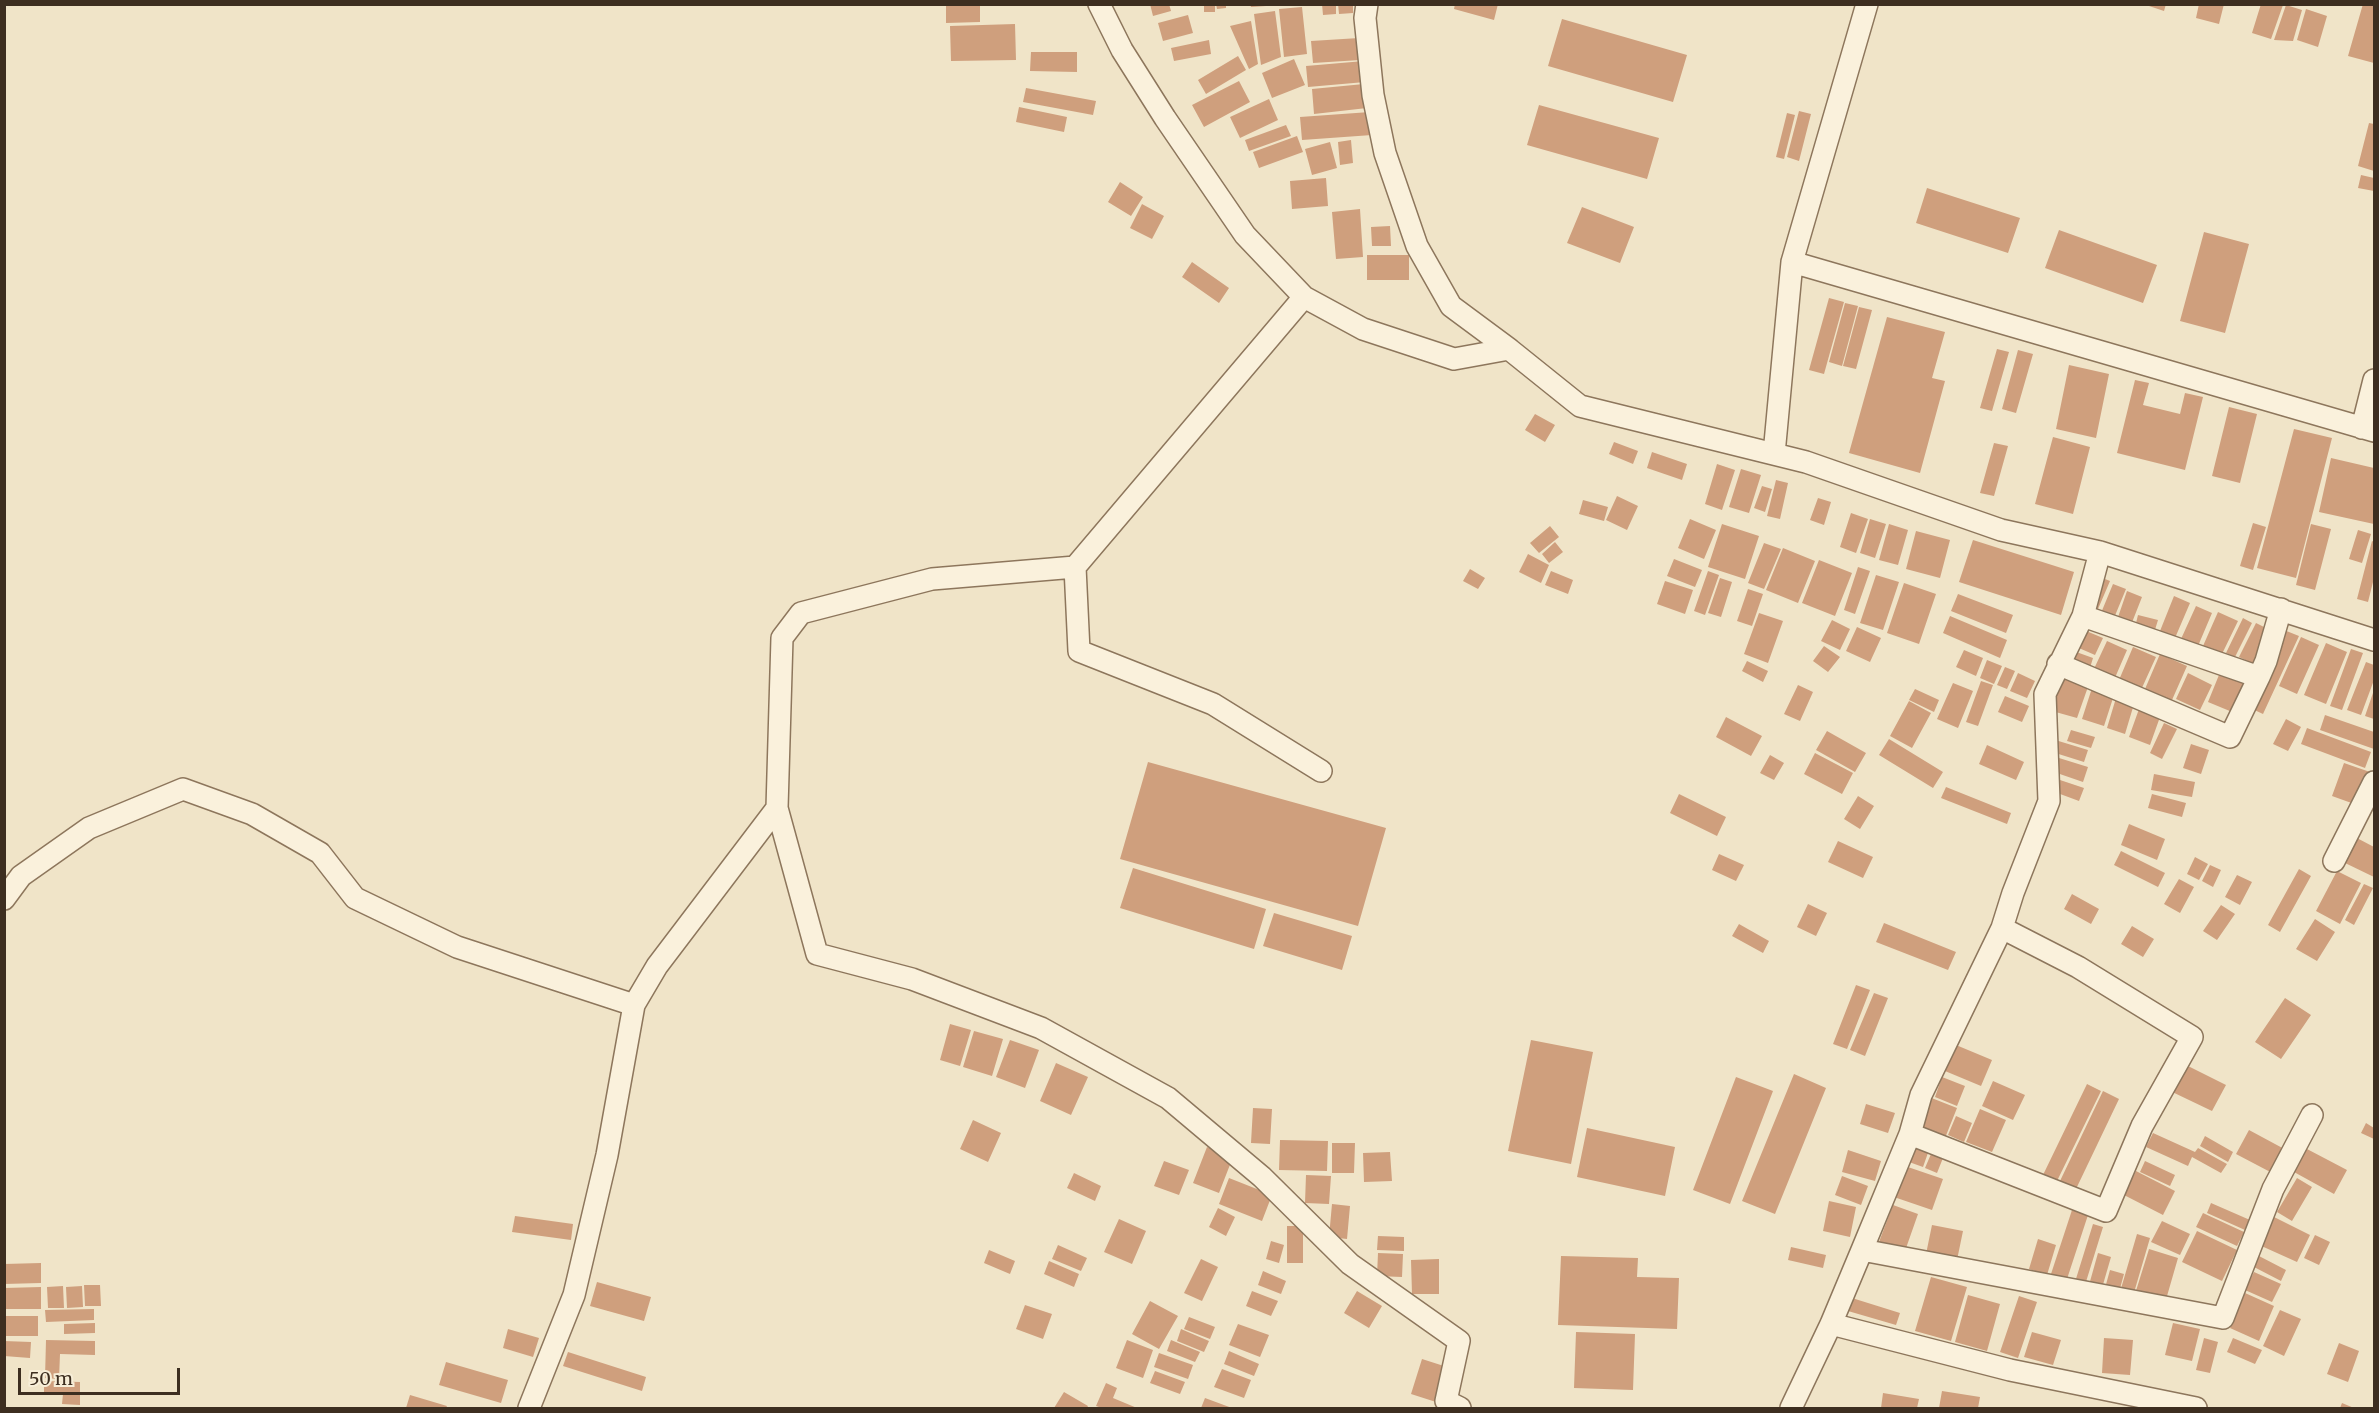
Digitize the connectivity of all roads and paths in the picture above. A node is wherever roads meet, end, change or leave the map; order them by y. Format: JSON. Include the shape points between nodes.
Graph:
{"nodes":[{"id":1,"x":1099,"y":4,"type":"edge"},
{"id":2,"x":1367,"y":4,"type":"edge"},
{"id":3,"x":1867,"y":4,"type":"edge"},
{"id":4,"x":1791,"y":262,"type":"junction"},
{"id":5,"x":1304,"y":297,"type":"junction"},
{"id":6,"x":1509,"y":349,"type":"junction"},
{"id":7,"x":2374,"y":380,"type":"edge"},
{"id":8,"x":2368,"y":430,"type":"edge"},
{"id":9,"x":1774,"y":454,"type":"junction"},
{"id":10,"x":2100,"y":552,"type":"junction"},
{"id":11,"x":1075,"y":567,"type":"junction"},
{"id":12,"x":2281,"y":609,"type":"junction"},
{"id":13,"x":2083,"y":616,"type":"junction"},
{"id":14,"x":2374,"y":640,"type":"edge"},
{"id":15,"x":2058,"y":664,"type":"junction"},
{"id":16,"x":2259,"y":677,"type":"junction"},
{"id":17,"x":1322,"y":771,"type":"dead end"},
{"id":18,"x":2374,"y":782,"type":"edge"},
{"id":19,"x":777,"y":808,"type":"junction"},
{"id":20,"x":2334,"y":861,"type":"dead end"},
{"id":21,"x":4,"y":899,"type":"edge"},
{"id":22,"x":2002,"y":928,"type":"junction"},
{"id":23,"x":634,"y":1005,"type":"junction"},
{"id":24,"x":2312,"y":1115,"type":"dead end"},
{"id":25,"x":1910,"y":1134,"type":"junction"},
{"id":26,"x":1862,"y":1250,"type":"junction"},
{"id":27,"x":1831,"y":1324,"type":"junction"},
{"id":28,"x":529,"y":1408,"type":"edge"},
{"id":29,"x":1460,"y":1408,"type":"edge"},
{"id":30,"x":1791,"y":1408,"type":"edge"},
{"id":31,"x":2196,"y":1408,"type":"edge"}],
"edges":[{"from":1,"to":5,"type":"street","via":[[1122,50],[1245,235]]},
{"from":2,"to":6,"type":"street","via":[[1373,95],[1385,153],[1417,246],[1450,306]]},
{"from":3,"to":4,"type":"street"},
{"from":4,"to":8,"type":"street"},
{"from":4,"to":9,"type":"street"},
{"from":5,"to":6,"type":"street","via":[[1363,329],[1454,359]]},
{"from":5,"to":11,"type":"street"},
{"from":6,"to":9,"type":"street","via":[[1580,406]]},
{"from":7,"to":8,"type":"street"},
{"from":9,"to":10,"type":"street","via":[[2001,530]]},
{"from":10,"to":12,"type":"street"},
{"from":10,"to":13,"type":"street"},
{"from":11,"to":17,"type":"street","via":[[1079,651],[1213,704]]},
{"from":11,"to":19,"type":"street","via":[[932,579],[801,613],[782,638]]},
{"from":12,"to":14,"type":"street"},
{"from":12,"to":16,"type":"street"},
{"from":13,"to":15,"type":"street"},
{"from":13,"to":16,"type":"street"},
{"from":15,"to":16,"type":"street","via":[[2230,737]]},
{"from":15,"to":22,"type":"street","via":[[2045,694],[2049,801]]},
{"from":18,"to":20,"type":"street"},
{"from":19,"to":23,"type":"street","via":[[657,966]]},
{"from":19,"to":29,"type":"street","via":[[818,954],[912,979],[1041,1028],[1168,1098],[1262,1177],[1350,1264],[1459,1341],[1446,1401]]},
{"from":21,"to":23,"type":"street","via":[[21,876],[89,828],[183,789],[252,814],[320,853],[355,898],[436,937]]},
{"from":22,"to":25,"type":"street","via":[[1921,1095]]},
{"from":22,"to":25,"type":"street","via":[[2192,1036],[2142,1126],[2106,1211]]},
{"from":23,"to":28,"type":"street","via":[[607,1155],[574,1294]]},
{"from":24,"to":26,"type":"street","via":[[2273,1189],[2223,1318]]},
{"from":25,"to":26,"type":"street"},
{"from":26,"to":27,"type":"street"},
{"from":27,"to":30,"type":"street"},
{"from":27,"to":31,"type":"street","via":[[2010,1370]]}]}
